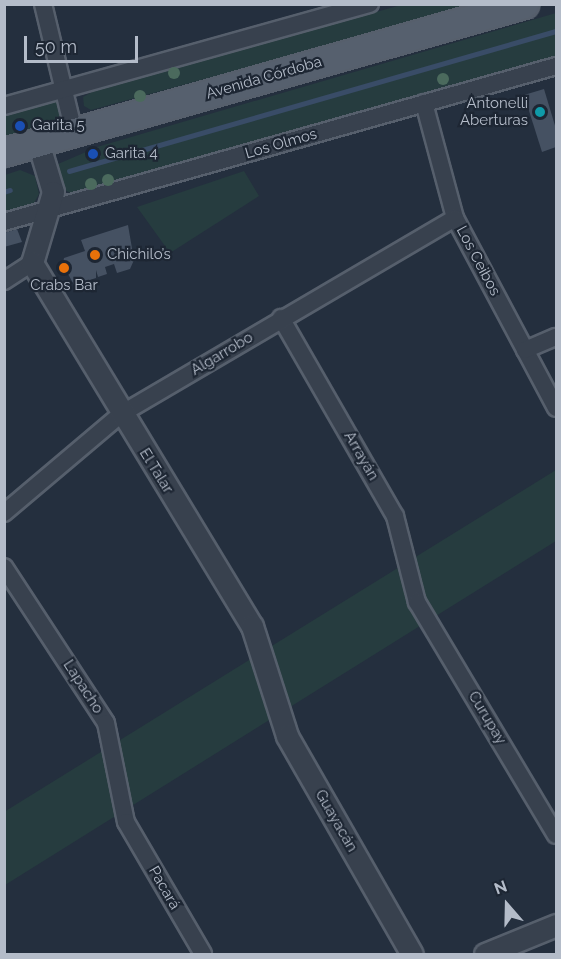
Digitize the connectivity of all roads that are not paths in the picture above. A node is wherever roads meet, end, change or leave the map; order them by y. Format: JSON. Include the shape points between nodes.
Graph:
{"nodes":[{"id":1,"x":43,"y":4,"type":"edge"},
{"id":2,"x":370,"y":4,"type":"edge"},
{"id":3,"x":524,"y":4,"type":"edge"},
{"id":4,"x":333,"y":10,"type":"edge"},
{"id":5,"x":556,"y":66,"type":"edge"},
{"id":6,"x":66,"y":89,"type":"junction"},
{"id":7,"x":424,"y":104,"type":"junction"},
{"id":8,"x":4,"y":106,"type":"edge"},
{"id":9,"x":74,"y":132,"type":"junction"},
{"id":10,"x":38,"y":142,"type":"junction"},
{"id":11,"x":4,"y":152,"type":"edge"},
{"id":12,"x":50,"y":209,"type":"junction"},
{"id":13,"x":455,"y":218,"type":"junction"},
{"id":14,"x":4,"y":222,"type":"edge"},
{"id":15,"x":32,"y":263,"type":"junction"},
{"id":16,"x":4,"y":281,"type":"edge"},
{"id":17,"x":281,"y":318,"type":"junction"},
{"id":18,"x":556,"y":337,"type":"edge"},
{"id":19,"x":525,"y":350,"type":"junction"},
{"id":20,"x":556,"y":408,"type":"edge"},
{"id":21,"x":121,"y":414,"type":"junction"},
{"id":22,"x":4,"y":513,"type":"edge"},
{"id":23,"x":4,"y":567,"type":"edge"},
{"id":24,"x":417,"y":602,"type":"joint"},
{"id":25,"x":270,"y":683,"type":"joint"},
{"id":26,"x":126,"y":822,"type":"joint"},
{"id":27,"x":556,"y":834,"type":"edge"},
{"id":28,"x":556,"y":925,"type":"edge"},
{"id":29,"x":203,"y":954,"type":"edge"},
{"id":30,"x":412,"y":954,"type":"edge"},
{"id":31,"x":485,"y":954,"type":"edge"}],
"edges":[{"from":1,"to":6,"type":"street"},
{"from":2,"to":4,"type":"street"},
{"from":3,"to":9,"type":"main road","name":"Avenida Córdoba"},
{"from":4,"to":6,"type":"street"},
{"from":5,"to":7,"type":"street","name":"Los Olmos"},
{"from":6,"to":8,"type":"street"},
{"from":6,"to":9,"type":"street"},
{"from":7,"to":12,"type":"street","name":"Los Olmos"},
{"from":7,"to":13,"type":"street","name":"Los Ceibos"},
{"from":9,"to":10,"type":"main road","name":"Avenida Córdoba"},
{"from":10,"to":11,"type":"main road","name":"Avenida Córdoba"},
{"from":10,"to":12,"type":"street","via":[[53,192]]},
{"from":12,"to":14,"type":"street","name":"Los Olmos"},
{"from":12,"to":15,"type":"street"},
{"from":13,"to":17,"type":"street","name":"Algarrobo"},
{"from":13,"to":19,"type":"street","name":"Los Ceibos"},
{"from":15,"to":16,"type":"street"},
{"from":15,"to":21,"type":"street","name":"El Talar"},
{"from":17,"to":21,"type":"street","name":"Algarrobo"},
{"from":17,"to":24,"type":"street","name":"Arrayán","via":[[395,516]]},
{"from":18,"to":19,"type":"street"},
{"from":19,"to":20,"type":"street","name":"Los Ceibos"},
{"from":21,"to":22,"type":"street","name":"Algarrobo"},
{"from":21,"to":25,"type":"street","name":"El Talar","via":[[252,626]]},
{"from":23,"to":26,"type":"street","name":"Lapacho","via":[[106,723]]},
{"from":24,"to":27,"type":"street","name":"Curupay"},
{"from":25,"to":30,"type":"street","name":"Guayacán","via":[[287,736]]},
{"from":26,"to":29,"type":"street","name":"Pacará"},
{"from":28,"to":31,"type":"street"}]}
